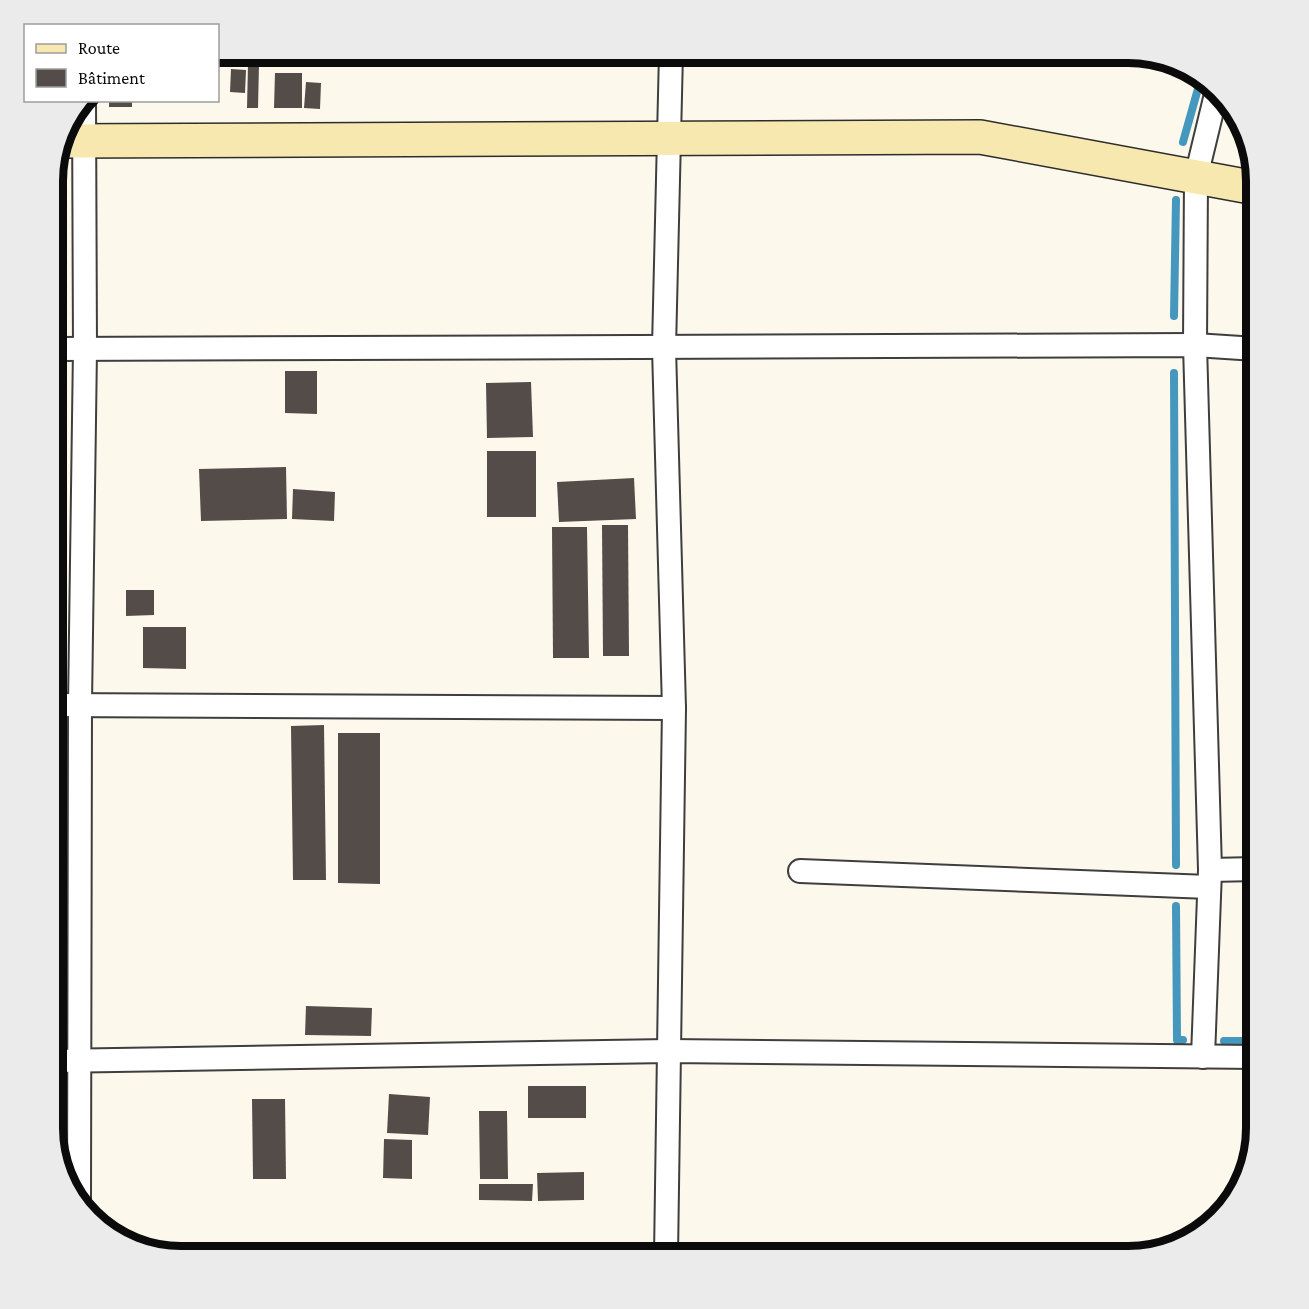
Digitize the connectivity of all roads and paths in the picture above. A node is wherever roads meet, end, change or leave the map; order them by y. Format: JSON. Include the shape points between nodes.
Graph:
{"nodes":[{"id":1,"x":671,"y":63,"type":"edge"},
{"id":2,"x":1214,"y":101,"type":"edge"},
{"id":3,"x":670,"y":140,"type":"junction"},
{"id":4,"x":72,"y":141,"type":"edge"},
{"id":5,"x":1196,"y":177,"type":"junction"},
{"id":6,"x":1246,"y":186,"type":"edge"},
{"id":7,"x":1195,"y":345,"type":"junction"},
{"id":8,"x":664,"y":348,"type":"junction"},
{"id":9,"x":1246,"y":348,"type":"edge"},
{"id":10,"x":63,"y":349,"type":"edge"},
{"id":11,"x":85,"y":349,"type":"junction"},
{"id":12,"x":80,"y":704,"type":"junction"},
{"id":13,"x":63,"y":705,"type":"edge"},
{"id":14,"x":674,"y":708,"type":"junction"},
{"id":15,"x":800,"y":871,"type":"dead end"},
{"id":16,"x":1246,"y":871,"type":"edge"},
{"id":17,"x":1209,"y":879,"type":"junction"},
{"id":18,"x":669,"y":1052,"type":"junction"},
{"id":19,"x":1203,"y":1057,"type":"junction"},
{"id":20,"x":1246,"y":1057,"type":"edge"},
{"id":21,"x":63,"y":1061,"type":"edge"},
{"id":22,"x":79,"y":1061,"type":"junction"},
{"id":23,"x":79,"y":1187,"type":"edge"},
{"id":24,"x":666,"y":1246,"type":"edge"}],
"edges":[{"from":1,"to":3,"type":"street"},
{"from":2,"to":5,"type":"street"},
{"from":3,"to":4,"type":"street"},
{"from":3,"to":5,"type":"street","via":[[980,137]]},
{"from":3,"to":8,"type":"street"},
{"from":4,"to":11,"type":"street"},
{"from":5,"to":6,"type":"street"},
{"from":5,"to":7,"type":"street"},
{"from":7,"to":8,"type":"street"},
{"from":7,"to":9,"type":"street"},
{"from":7,"to":17,"type":"street"},
{"from":8,"to":11,"type":"street"},
{"from":8,"to":14,"type":"street"},
{"from":10,"to":11,"type":"street"},
{"from":11,"to":12,"type":"street"},
{"from":12,"to":13,"type":"street"},
{"from":12,"to":14,"type":"street"},
{"from":12,"to":22,"type":"street"},
{"from":14,"to":18,"type":"street"},
{"from":15,"to":17,"type":"street"},
{"from":16,"to":17,"type":"street"},
{"from":17,"to":19,"type":"street"},
{"from":18,"to":19,"type":"street"},
{"from":18,"to":22,"type":"street"},
{"from":18,"to":24,"type":"street"},
{"from":19,"to":20,"type":"street"},
{"from":21,"to":22,"type":"street"},
{"from":22,"to":23,"type":"street"}]}
